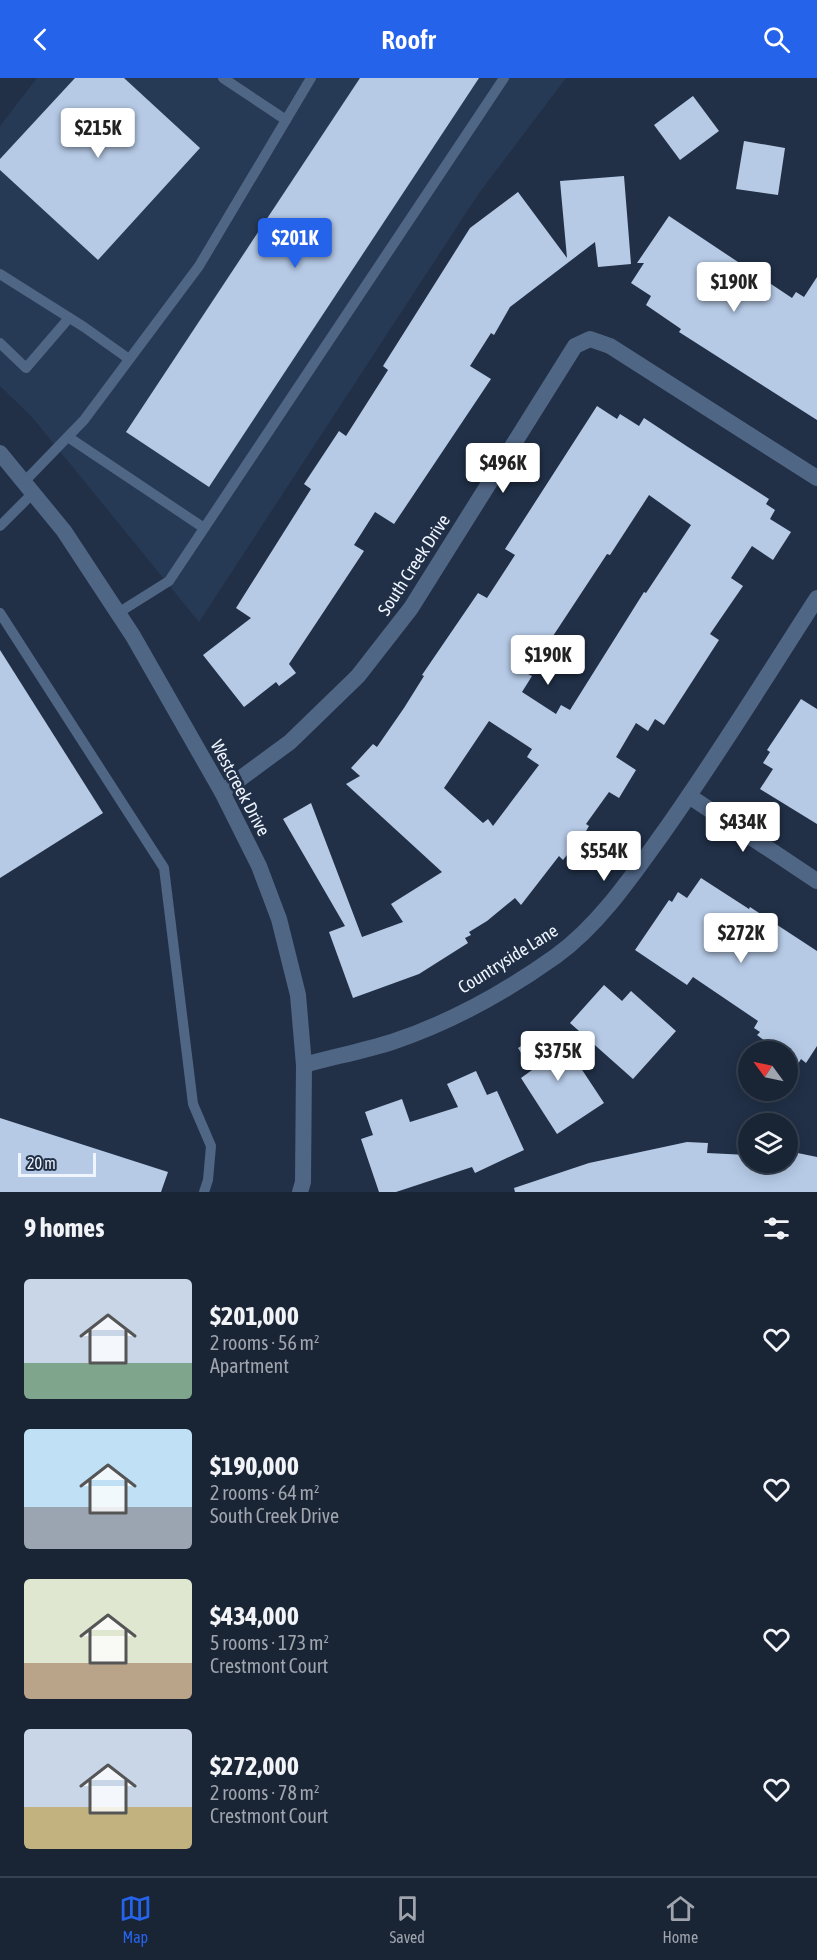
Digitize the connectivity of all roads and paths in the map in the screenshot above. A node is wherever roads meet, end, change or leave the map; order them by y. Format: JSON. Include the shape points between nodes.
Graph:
{"nodes":[{"id":1,"x":223,"y":78,"type":"edge"},
{"id":2,"x":311,"y":78,"type":"edge"},
{"id":3,"x":504,"y":78,"type":"edge"},
{"id":4,"x":286,"y":120,"type":"junction"},
{"id":5,"x":0,"y":274,"type":"edge"},
{"id":6,"x":69,"y":318,"type":"junction"},
{"id":7,"x":0,"y":343,"type":"edge"},
{"id":8,"x":129,"y":359,"type":"junction"},
{"id":9,"x":68,"y":436,"type":"junction"},
{"id":10,"x":0,"y":453,"type":"edge"},
{"id":11,"x":817,"y":478,"type":"edge"},
{"id":12,"x":28,"y":487,"type":"junction"},
{"id":13,"x":0,"y":526,"type":"edge"},
{"id":14,"x":204,"y":528,"type":"junction"},
{"id":15,"x":817,"y":598,"type":"edge"},
{"id":16,"x":118,"y":612,"type":"junction"},
{"id":17,"x":0,"y":613,"type":"edge"},
{"id":18,"x":222,"y":792,"type":"junction"},
{"id":19,"x":689,"y":796,"type":"junction"},
{"id":20,"x":817,"y":881,"type":"edge"},
{"id":21,"x":304,"y":1065,"type":"junction"},
{"id":22,"x":204,"y":1192,"type":"edge"},
{"id":23,"x":300,"y":1192,"type":"edge"}],
"edges":[{"from":1,"to":4,"type":"lane"},
{"from":2,"to":4,"type":"lane"},
{"from":3,"to":14,"type":"lane"},
{"from":4,"to":8,"type":"lane","via":[[199,266]]},
{"from":5,"to":6,"type":"lane"},
{"from":6,"to":7,"type":"lane","via":[[26,368]]},
{"from":6,"to":8,"type":"lane"},
{"from":8,"to":9,"type":"lane"},
{"from":9,"to":12,"type":"lane"},
{"from":9,"to":14,"type":"lane"},
{"from":10,"to":12,"type":"street","name":"Westcreek Drive"},
{"from":11,"to":18,"type":"street","name":"South Creek Drive","via":[[609,346],[590,339],[575,346],[411,608],[358,676],[290,742]]},
{"from":12,"to":13,"type":"lane"},
{"from":12,"to":16,"type":"street","name":"Westcreek Drive","via":[[64,531]]},
{"from":14,"to":16,"type":"lane","via":[[169,581]]},
{"from":15,"to":19,"type":"street","name":"Countryside Lane"},
{"from":16,"to":18,"type":"street","name":"Westcreek Drive"},
{"from":17,"to":22,"type":"lane","via":[[164,868],[193,1104],[211,1146]]},
{"from":18,"to":21,"type":"street","name":"Westcreek Drive","via":[[259,866],[279,919],[298,995]]},
{"from":19,"to":20,"type":"street"},
{"from":19,"to":21,"type":"street","name":"Countryside Lane","via":[[629,881],[584,932],[557,955],[438,1024],[392,1042]]},
{"from":21,"to":23,"type":"street","name":"Westcreek Drive"}]}
